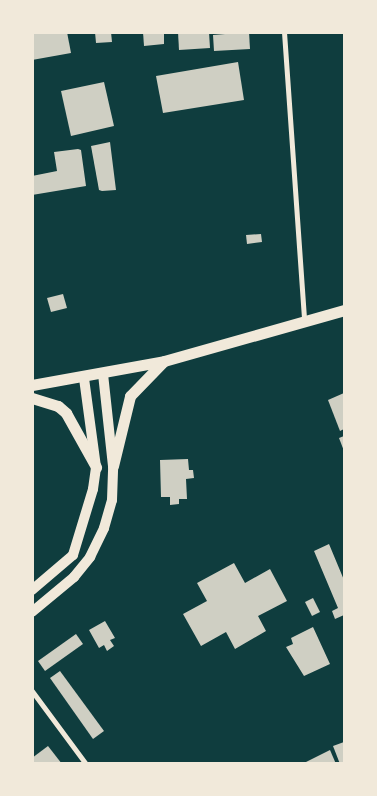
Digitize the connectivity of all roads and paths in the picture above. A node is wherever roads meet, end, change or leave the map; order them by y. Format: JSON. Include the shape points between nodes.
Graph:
{"nodes":[{"id":1,"x":284,"y":32,"type":"edge"},
{"id":2,"x":344,"y":310,"type":"edge"},
{"id":3,"x":304,"y":324,"type":"junction"},
{"id":4,"x":164,"y":362,"type":"junction"},
{"id":5,"x":103,"y":374,"type":"junction"},
{"id":6,"x":84,"y":378,"type":"junction"},
{"id":7,"x":32,"y":385,"type":"edge"},
{"id":8,"x":32,"y":398,"type":"edge"},
{"id":9,"x":113,"y":466,"type":"junction"},
{"id":10,"x":96,"y":467,"type":"junction"},
{"id":11,"x":32,"y":590,"type":"edge"},
{"id":12,"x":32,"y":612,"type":"edge"},
{"id":13,"x":32,"y":690,"type":"edge"},
{"id":14,"x":86,"y":764,"type":"edge"}],
"edges":[{"from":1,"to":3,"type":"street"},
{"from":2,"to":3,"type":"highway"},
{"from":3,"to":4,"type":"highway"},
{"from":4,"to":5,"type":"highway"},
{"from":4,"to":9,"type":"highway","via":[[130,396]]},
{"from":5,"to":6,"type":"highway"},
{"from":5,"to":9,"type":"main road"},
{"from":6,"to":7,"type":"highway"},
{"from":6,"to":10,"type":"main road"},
{"from":8,"to":10,"type":"highway","via":[[58,406],[66,413]]},
{"from":9,"to":12,"type":"main road","via":[[112,500],[104,528],[90,557],[74,577]]},
{"from":10,"to":11,"type":"main road","via":[[93,489],[73,555]]},
{"from":13,"to":14,"type":"street"}]}
